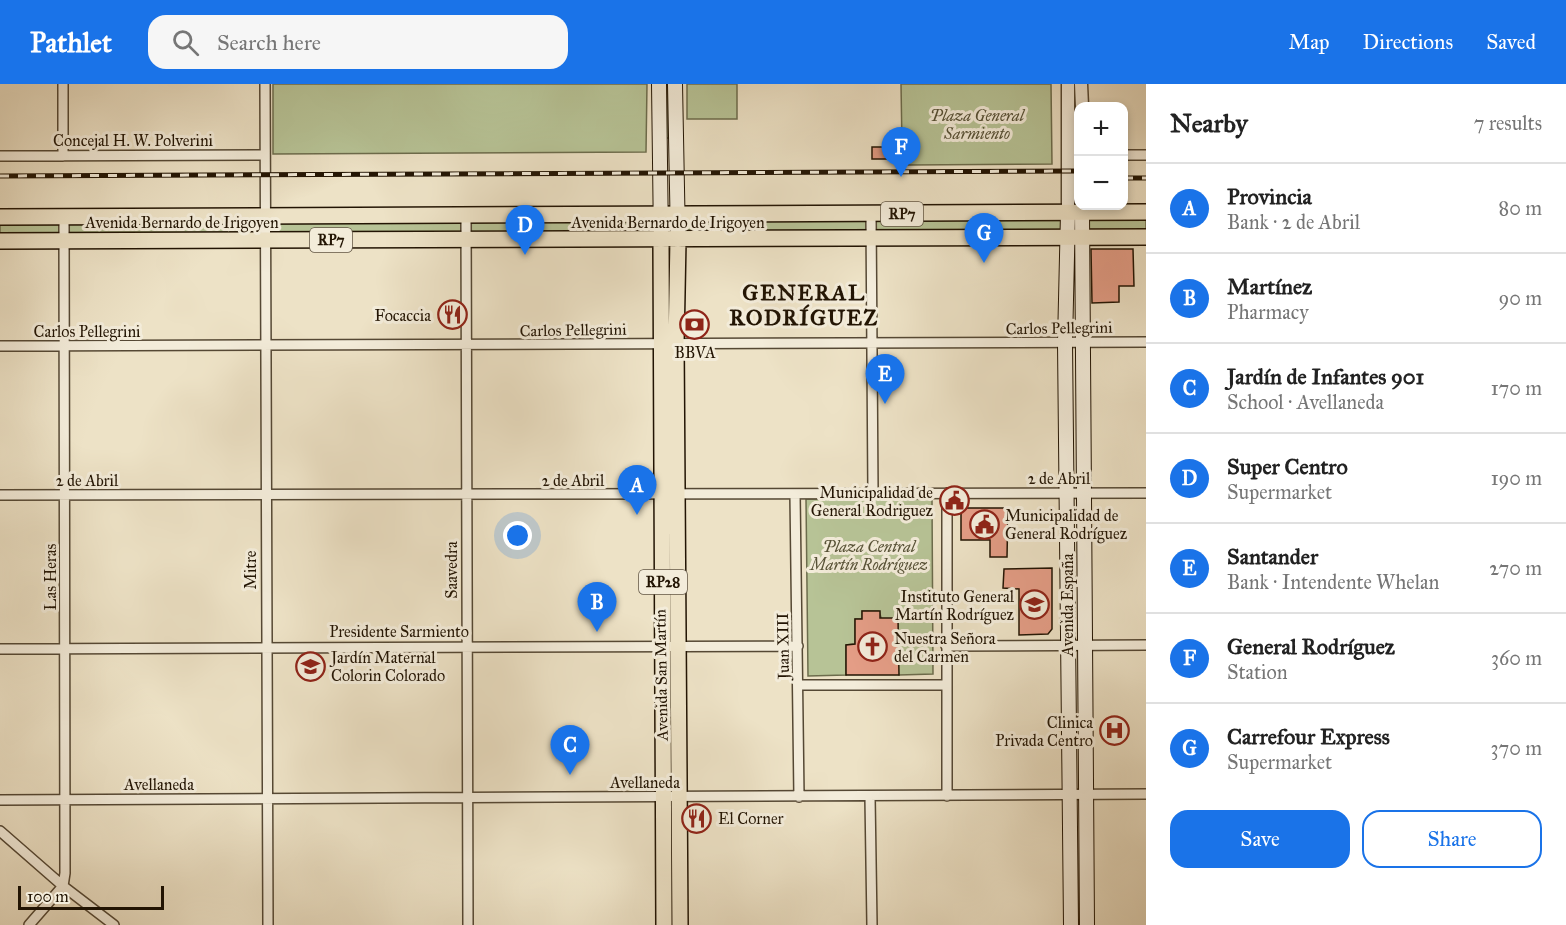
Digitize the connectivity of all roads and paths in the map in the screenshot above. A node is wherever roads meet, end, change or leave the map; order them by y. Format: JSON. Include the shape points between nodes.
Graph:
{"nodes":[{"id":1,"x":63,"y":84,"type":"edge"},
{"id":2,"x":265,"y":84,"type":"edge"},
{"id":3,"x":659,"y":84,"type":"edge"},
{"id":4,"x":675,"y":84,"type":"edge"},
{"id":5,"x":1068,"y":84,"type":"edge"},
{"id":6,"x":1082,"y":84,"type":"edge"},
{"id":7,"x":1082,"y":102,"type":"edge"},
{"id":8,"x":265,"y":155,"type":"junction"},
{"id":9,"x":1074,"y":155,"type":"edge"},
{"id":10,"x":1128,"y":155,"type":"edge"},
{"id":11,"x":1146,"y":155,"type":"edge"},
{"id":12,"x":0,"y":156,"type":"edge"},
{"id":13,"x":63,"y":156,"type":"junction"},
{"id":14,"x":1074,"y":156,"type":"edge"},
{"id":15,"x":1077,"y":211,"type":"edge"},
{"id":16,"x":1146,"y":212,"type":"edge"},
{"id":17,"x":466,"y":215,"type":"junction"},
{"id":18,"x":871,"y":215,"type":"junction"},
{"id":19,"x":264,"y":216,"type":"junction"},
{"id":20,"x":669,"y":216,"type":"junction"},
{"id":21,"x":0,"y":217,"type":"edge"},
{"id":22,"x":64,"y":217,"type":"junction"},
{"id":23,"x":1067,"y":237,"type":"junction"},
{"id":24,"x":1146,"y":237,"type":"edge"},
{"id":25,"x":871,"y":238,"type":"junction"},
{"id":26,"x":1084,"y":238,"type":"junction"},
{"id":27,"x":266,"y":240,"type":"junction"},
{"id":28,"x":466,"y":240,"type":"junction"},
{"id":29,"x":661,"y":240,"type":"junction"},
{"id":30,"x":678,"y":240,"type":"junction"},
{"id":31,"x":0,"y":241,"type":"edge"},
{"id":32,"x":63,"y":241,"type":"junction"},
{"id":33,"x":1083,"y":342,"type":"junction"},
{"id":34,"x":1146,"y":342,"type":"edge"},
{"id":35,"x":1065,"y":343,"type":"junction"},
{"id":36,"x":670,"y":344,"type":"junction"},
{"id":37,"x":873,"y":344,"type":"junction"},
{"id":38,"x":64,"y":345,"type":"junction"},
{"id":39,"x":264,"y":345,"type":"junction"},
{"id":40,"x":0,"y":346,"type":"edge"},
{"id":41,"x":467,"y":346,"type":"junction"},
{"id":42,"x":873,"y":493,"type":"junction"},
{"id":43,"x":947,"y":493,"type":"junction"},
{"id":44,"x":1083,"y":493,"type":"junction"},
{"id":45,"x":1146,"y":493,"type":"edge"},
{"id":46,"x":671,"y":494,"type":"junction"},
{"id":47,"x":795,"y":494,"type":"junction"},
{"id":48,"x":1066,"y":494,"type":"junction"},
{"id":49,"x":0,"y":495,"type":"edge"},
{"id":50,"x":65,"y":495,"type":"junction"},
{"id":51,"x":466,"y":495,"type":"junction"},
{"id":52,"x":265,"y":496,"type":"junction"},
{"id":53,"x":1067,"y":645,"type":"junction"},
{"id":54,"x":1084,"y":645,"type":"junction"},
{"id":55,"x":1146,"y":645,"type":"edge"},
{"id":56,"x":466,"y":646,"type":"junction"},
{"id":57,"x":798,"y":646,"type":"junction"},
{"id":58,"x":946,"y":646,"type":"junction"},
{"id":59,"x":265,"y":647,"type":"junction"},
{"id":60,"x":671,"y":647,"type":"junction"},
{"id":61,"x":65,"y":648,"type":"junction"},
{"id":62,"x":0,"y":649,"type":"edge"},
{"id":63,"x":798,"y":684,"type":"junction"},
{"id":64,"x":947,"y":685,"type":"junction"},
{"id":65,"x":1146,"y":794,"type":"edge"},
{"id":66,"x":1068,"y":795,"type":"junction"},
{"id":67,"x":1084,"y":795,"type":"junction"},
{"id":68,"x":947,"y":796,"type":"junction"},
{"id":69,"x":469,"y":797,"type":"junction"},
{"id":70,"x":663,"y":797,"type":"junction"},
{"id":71,"x":680,"y":797,"type":"junction"},
{"id":72,"x":799,"y":797,"type":"junction"},
{"id":73,"x":870,"y":797,"type":"junction"},
{"id":74,"x":266,"y":798,"type":"junction"},
{"id":75,"x":0,"y":800,"type":"edge"},
{"id":76,"x":64,"y":800,"type":"junction"},
{"id":77,"x":0,"y":831,"type":"edge"},
{"id":78,"x":63,"y":886,"type":"junction"},
{"id":79,"x":29,"y":925,"type":"edge"},
{"id":80,"x":114,"y":925,"type":"edge"},
{"id":81,"x":267,"y":925,"type":"edge"},
{"id":82,"x":468,"y":925,"type":"edge"},
{"id":83,"x":664,"y":925,"type":"edge"},
{"id":84,"x":680,"y":925,"type":"edge"},
{"id":85,"x":872,"y":925,"type":"edge"},
{"id":86,"x":1071,"y":925,"type":"edge"},
{"id":87,"x":1087,"y":925,"type":"edge"}],
"edges":[{"from":1,"to":13,"type":"street"},
{"from":2,"to":8,"type":"street","name":"Mitre"},
{"from":3,"to":20,"type":"main road","name":"Avenida San Martín","number":"RP28","via":[[661,172]]},
{"from":4,"to":20,"type":"main road","name":"Avenida San Martín","number":"RP28","via":[[676,172]]},
{"from":5,"to":9,"type":"street"},
{"from":6,"to":7,"type":"street"},
{"from":8,"to":13,"type":"street","name":"Concejal H. W. Polverini"},
{"from":8,"to":19,"type":"street","name":"Mitre"},
{"from":10,"to":11,"type":"street"},
{"from":12,"to":13,"type":"street","name":"Concejal H. W. Polverini"},
{"from":14,"to":15,"type":"street"},
{"from":15,"to":16,"type":"main road","number":"RP7"},
{"from":15,"to":18,"type":"main road","name":"Avenida Bernardo de Irigoyen","number":"RP7"},
{"from":15,"to":23,"type":"main road","name":"Avenida España"},
{"from":15,"to":26,"type":"main road","name":"Avenida España"},
{"from":17,"to":19,"type":"main road","name":"Avenida Bernardo de Irigoyen","number":"RP7"},
{"from":17,"to":20,"type":"main road","name":"Avenida Bernardo de Irigoyen","number":"RP7"},
{"from":17,"to":28,"type":"street","name":"Saavedra"},
{"from":18,"to":20,"type":"main road","name":"Avenida Bernardo de Irigoyen","number":"RP7"},
{"from":18,"to":25,"type":"street"},
{"from":19,"to":22,"type":"main road","name":"Avenida Bernardo de Irigoyen","number":"RP7"},
{"from":19,"to":27,"type":"street","name":"Mitre"},
{"from":20,"to":29,"type":"main road","name":"Avenida San Martín","number":"RP28"},
{"from":20,"to":30,"type":"main road","name":"Avenida San Martín","number":"RP28"},
{"from":21,"to":22,"type":"main road","name":"Avenida Bernardo de Irigoyen","number":"RP7"},
{"from":22,"to":32,"type":"street","name":"Las Heras"},
{"from":23,"to":25,"type":"main road","name":"Avenida Bernardo de Irigoyen","number":"RP7"},
{"from":23,"to":26,"type":"main road","name":"Avenida Bernardo de Irigoyen","number":"RP7"},
{"from":23,"to":35,"type":"main road","name":"Avenida España"},
{"from":24,"to":26,"type":"main road","number":"RP7"},
{"from":25,"to":30,"type":"main road","name":"Avenida Bernardo de Irigoyen","number":"RP7"},
{"from":25,"to":37,"type":"street"},
{"from":26,"to":33,"type":"main road","name":"Avenida España"},
{"from":27,"to":28,"type":"main road","name":"Avenida Bernardo de Irigoyen","number":"RP7"},
{"from":27,"to":32,"type":"main road","name":"Avenida Bernardo de Irigoyen","number":"RP7"},
{"from":27,"to":39,"type":"street","name":"Mitre"},
{"from":28,"to":29,"type":"main road","name":"Avenida Bernardo de Irigoyen","number":"RP7"},
{"from":28,"to":41,"type":"street","name":"Saavedra"},
{"from":29,"to":30,"type":"main road","name":"Avenida Bernardo de Irigoyen","number":"RP7"},
{"from":29,"to":36,"type":"main road","name":"Avenida San Martín","number":"RP28"},
{"from":30,"to":36,"type":"main road","name":"Avenida San Martín","number":"RP28"},
{"from":31,"to":32,"type":"main road","name":"Avenida Bernardo de Irigoyen","number":"RP7"},
{"from":32,"to":38,"type":"street","name":"Las Heras"},
{"from":33,"to":34,"type":"street","name":"Carlos Pellegrini"},
{"from":33,"to":35,"type":"street","name":"Carlos Pellegrini"},
{"from":33,"to":44,"type":"main road","name":"Avenida España"},
{"from":35,"to":37,"type":"street","name":"Carlos Pellegrini"},
{"from":35,"to":48,"type":"main road","name":"Avenida España"},
{"from":36,"to":37,"type":"street","name":"Carlos Pellegrini"},
{"from":36,"to":41,"type":"street","name":"Carlos Pellegrini"},
{"from":36,"to":46,"type":"main road","name":"Avenida San Martín","number":"RP28"},
{"from":37,"to":42,"type":"street"},
{"from":38,"to":39,"type":"street","name":"Carlos Pellegrini"},
{"from":38,"to":40,"type":"street","name":"Carlos Pellegrini"},
{"from":38,"to":50,"type":"street","name":"Las Heras"},
{"from":39,"to":41,"type":"street","name":"Carlos Pellegrini"},
{"from":39,"to":52,"type":"street","name":"Mitre"},
{"from":41,"to":51,"type":"street","name":"Saavedra"},
{"from":42,"to":43,"type":"street","name":"2 de Abril"},
{"from":42,"to":47,"type":"street","name":"2 de Abril"},
{"from":43,"to":48,"type":"street","name":"2 de Abril"},
{"from":43,"to":58,"type":"street"},
{"from":44,"to":45,"type":"street","name":"2 de Abril"},
{"from":44,"to":48,"type":"street","name":"2 de Abril"},
{"from":44,"to":54,"type":"main road","name":"Avenida España"},
{"from":46,"to":47,"type":"street","name":"2 de Abril"},
{"from":46,"to":51,"type":"street","name":"2 de Abril"},
{"from":46,"to":60,"type":"main road","name":"Avenida San Martín","number":"RP28"},
{"from":47,"to":57,"type":"street","name":"Juan XIII"},
{"from":48,"to":53,"type":"main road","name":"Avenida España"},
{"from":49,"to":50,"type":"street","name":"2 de Abril"},
{"from":50,"to":52,"type":"street","name":"2 de Abril"},
{"from":50,"to":61,"type":"street","name":"Las Heras"},
{"from":51,"to":52,"type":"street","name":"2 de Abril"},
{"from":51,"to":56,"type":"street","name":"Saavedra"},
{"from":52,"to":59,"type":"street","name":"Mitre"},
{"from":53,"to":54,"type":"street"},
{"from":53,"to":58,"type":"street"},
{"from":53,"to":66,"type":"main road","name":"Avenida España"},
{"from":54,"to":55,"type":"street"},
{"from":54,"to":67,"type":"main road","name":"Avenida España"},
{"from":56,"to":59,"type":"street","name":"Presidente Sarmiento"},
{"from":56,"to":60,"type":"street","name":"Presidente Sarmiento"},
{"from":56,"to":69,"type":"street","name":"Saavedra"},
{"from":57,"to":60,"type":"street","name":"Presidente Sarmiento"},
{"from":57,"to":63,"type":"street","name":"Juan XIII"},
{"from":58,"to":64,"type":"street"},
{"from":59,"to":61,"type":"street","name":"Presidente Sarmiento"},
{"from":59,"to":74,"type":"street","name":"Mitre"},
{"from":60,"to":70,"type":"main road","name":"Avenida San Martín","number":"RP28"},
{"from":60,"to":71,"type":"main road","name":"Avenida San Martín","number":"RP28"},
{"from":61,"to":62,"type":"street","name":"Presidente Sarmiento"},
{"from":61,"to":76,"type":"street","name":"Las Heras"},
{"from":63,"to":64,"type":"street"},
{"from":63,"to":72,"type":"street","name":"Juan XIII"},
{"from":64,"to":68,"type":"street"},
{"from":65,"to":67,"type":"street","name":"Avellaneda"},
{"from":66,"to":67,"type":"street","name":"Avellaneda"},
{"from":66,"to":68,"type":"street","name":"Avellaneda"},
{"from":66,"to":86,"type":"main road","name":"Avenida España"},
{"from":67,"to":87,"type":"main road","name":"Avenida España"},
{"from":68,"to":73,"type":"street","name":"Avellaneda"},
{"from":69,"to":70,"type":"street","name":"Avellaneda"},
{"from":69,"to":74,"type":"street","name":"Avellaneda"},
{"from":69,"to":82,"type":"street","name":"Saavedra"},
{"from":70,"to":71,"type":"street","name":"Avellaneda"},
{"from":70,"to":83,"type":"main road","name":"Avenida San Martín","number":"RP28"},
{"from":71,"to":72,"type":"street","name":"Avellaneda"},
{"from":71,"to":84,"type":"main road","name":"Avenida San Martín","number":"RP28"},
{"from":72,"to":73,"type":"street","name":"Avellaneda"},
{"from":73,"to":85,"type":"street"},
{"from":74,"to":76,"type":"street","name":"Avellaneda"},
{"from":74,"to":81,"type":"street","name":"Mitre"},
{"from":75,"to":76,"type":"street","name":"Avellaneda"},
{"from":76,"to":78,"type":"street","name":"Las Heras"},
{"from":77,"to":78,"type":"street"},
{"from":78,"to":79,"type":"street"},
{"from":78,"to":80,"type":"street"}]}
